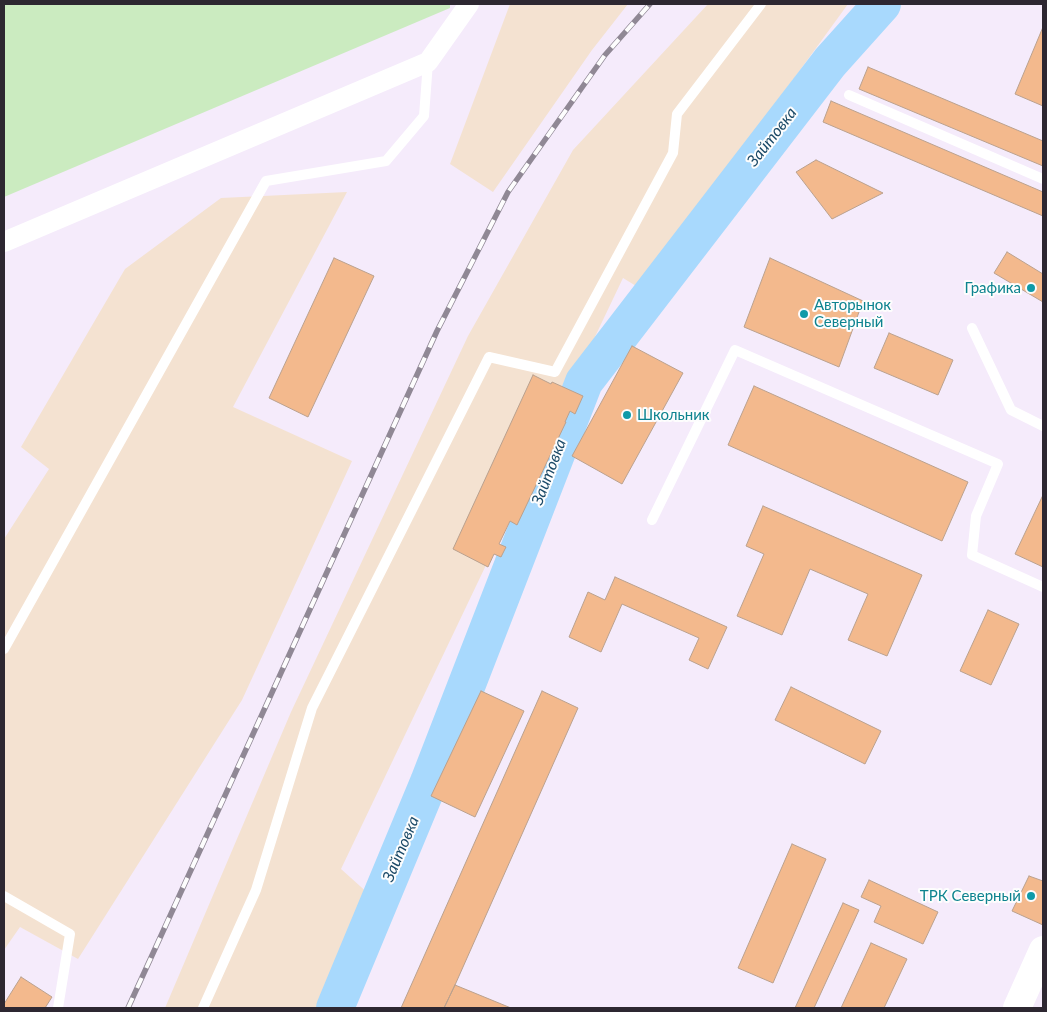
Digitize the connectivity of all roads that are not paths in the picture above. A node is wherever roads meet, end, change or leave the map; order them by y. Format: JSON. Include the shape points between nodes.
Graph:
{"nodes":[{"id":1,"x":469,"y":4,"type":"edge"},
{"id":2,"x":761,"y":4,"type":"edge"},
{"id":3,"x":428,"y":62,"type":"junction"},
{"id":4,"x":849,"y":95,"type":"dead end"},
{"id":5,"x":1043,"y":179,"type":"edge"},
{"id":6,"x":4,"y":242,"type":"edge"},
{"id":7,"x":972,"y":328,"type":"dead end"},
{"id":8,"x":1043,"y":426,"type":"edge"},
{"id":9,"x":652,"y":520,"type":"dead end"},
{"id":10,"x":1043,"y":587,"type":"edge"},
{"id":11,"x":4,"y":649,"type":"edge"},
{"id":12,"x":4,"y":896,"type":"edge"},
{"id":13,"x":1043,"y":950,"type":"edge"},
{"id":14,"x":58,"y":1008,"type":"edge"},
{"id":15,"x":203,"y":1008,"type":"edge"},
{"id":16,"x":1017,"y":1008,"type":"edge"}],
"edges":[{"from":1,"to":3,"type":"street"},
{"from":2,"to":15,"type":"lane","via":[[677,114],[673,153],[555,372],[489,357],[312,708],[256,890]]},
{"from":3,"to":6,"type":"street"},
{"from":3,"to":11,"type":"lane","via":[[424,116],[386,161],[266,181]]},
{"from":4,"to":5,"type":"lane"},
{"from":7,"to":8,"type":"lane","via":[[1011,410]]},
{"from":9,"to":10,"type":"lane","via":[[735,350],[998,464],[976,516],[972,555]]},
{"from":12,"to":14,"type":"lane","via":[[70,934]]},
{"from":13,"to":16,"type":"main road"}]}
